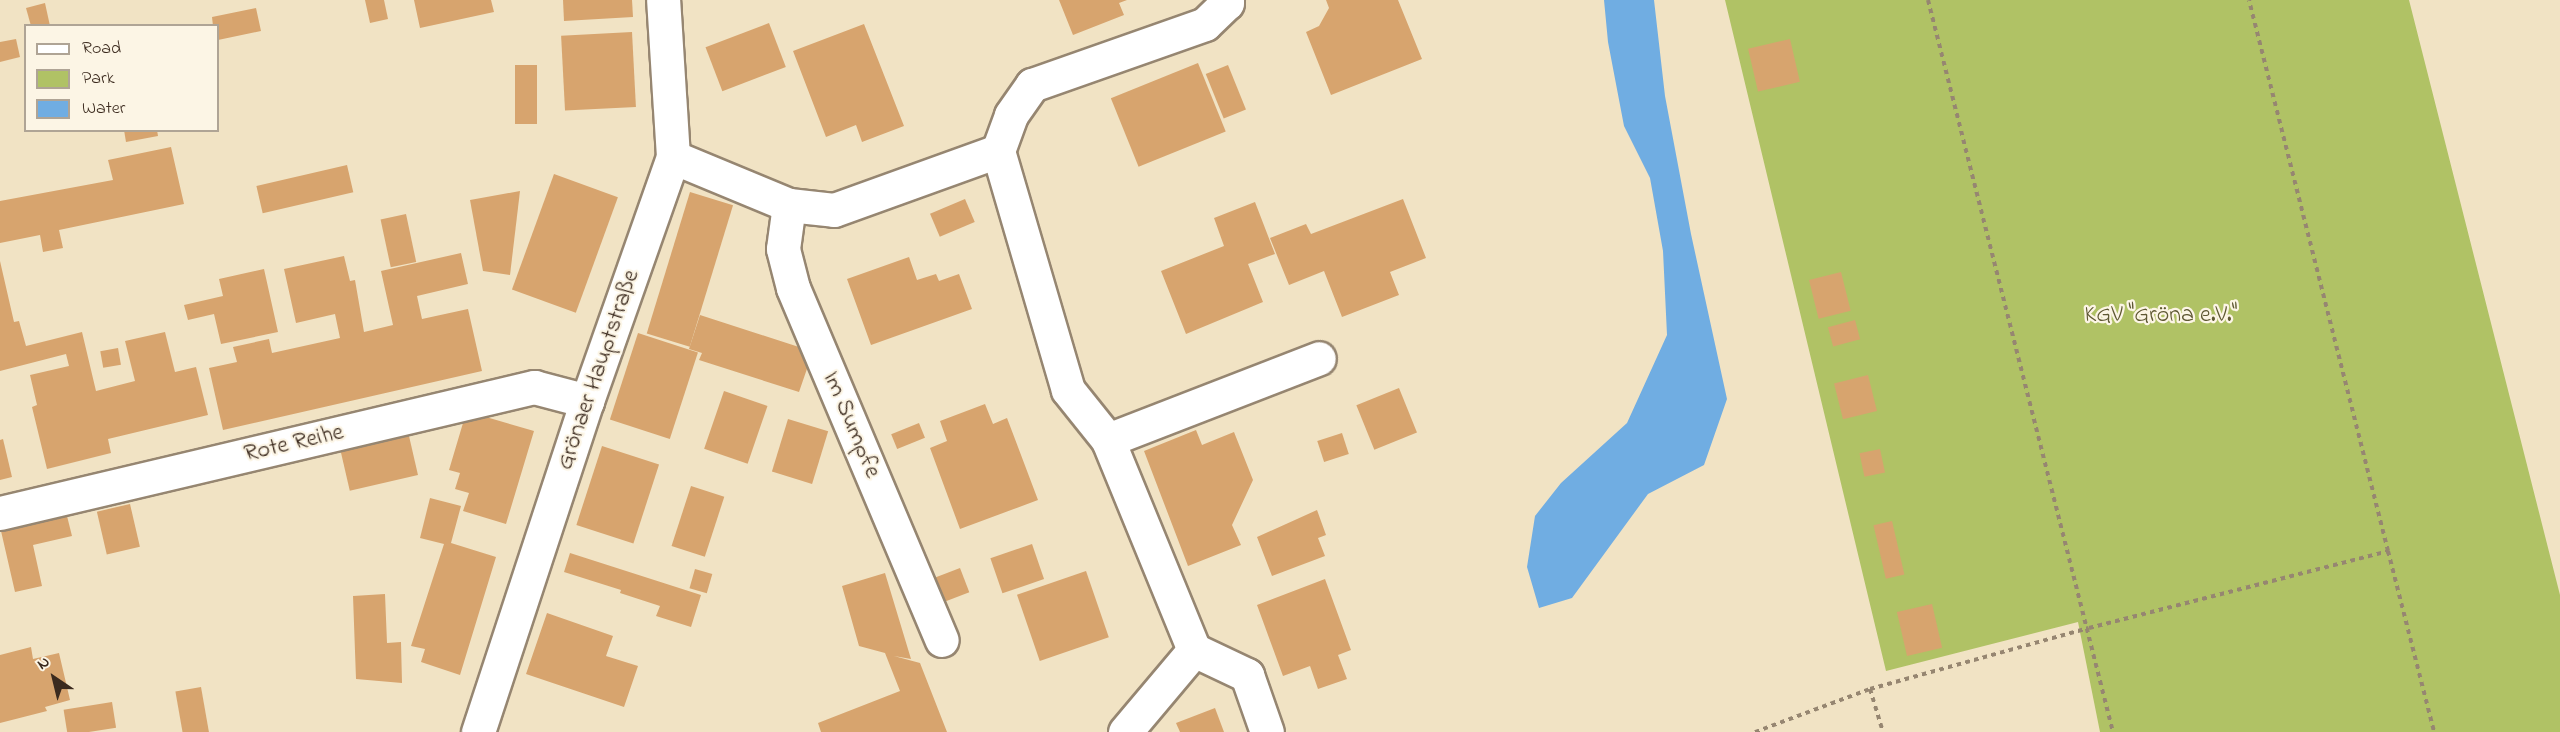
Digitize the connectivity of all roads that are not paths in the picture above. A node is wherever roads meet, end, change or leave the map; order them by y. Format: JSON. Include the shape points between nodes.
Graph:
{"nodes":[{"id":1,"x":663,"y":0,"type":"edge"},
{"id":2,"x":1227,"y":0,"type":"edge"},
{"id":3,"x":998,"y":151,"type":"junction"},
{"id":4,"x":673,"y":157,"type":"junction"},
{"id":5,"x":789,"y":205,"type":"junction"},
{"id":6,"x":1319,"y":358,"type":"dead end"},
{"id":7,"x":587,"y":401,"type":"junction"},
{"id":8,"x":1108,"y":440,"type":"junction"},
{"id":9,"x":0,"y":513,"type":"edge"},
{"id":10,"x":942,"y":640,"type":"dead end"},
{"id":11,"x":1194,"y":650,"type":"junction"},
{"id":12,"x":478,"y":732,"type":"edge"},
{"id":13,"x":1125,"y":732,"type":"edge"},
{"id":14,"x":1267,"y":732,"type":"edge"}],
"edges":[{"from":1,"to":4,"type":"street","name":"Grönaer Hauptstraße"},
{"from":2,"to":3,"type":"street","via":[[1205,24],[1032,85],[1011,115]]},
{"from":3,"to":5,"type":"street","via":[[834,210]]},
{"from":3,"to":8,"type":"street","via":[[1068,390]]},
{"from":4,"to":5,"type":"street"},
{"from":4,"to":7,"type":"street","name":"Grönaer Hauptstraße"},
{"from":5,"to":10,"type":"street","name":"Im Sumpfe","via":[[783,249],[793,288]]},
{"from":6,"to":8,"type":"street"},
{"from":7,"to":9,"type":"street","name":"Rote Reihe","via":[[534,387]]},
{"from":7,"to":12,"type":"street","name":"Grönaer Hauptstraße"},
{"from":8,"to":11,"type":"street"},
{"from":11,"to":13,"type":"street"},
{"from":11,"to":14,"type":"street","via":[[1246,675]]}]}
